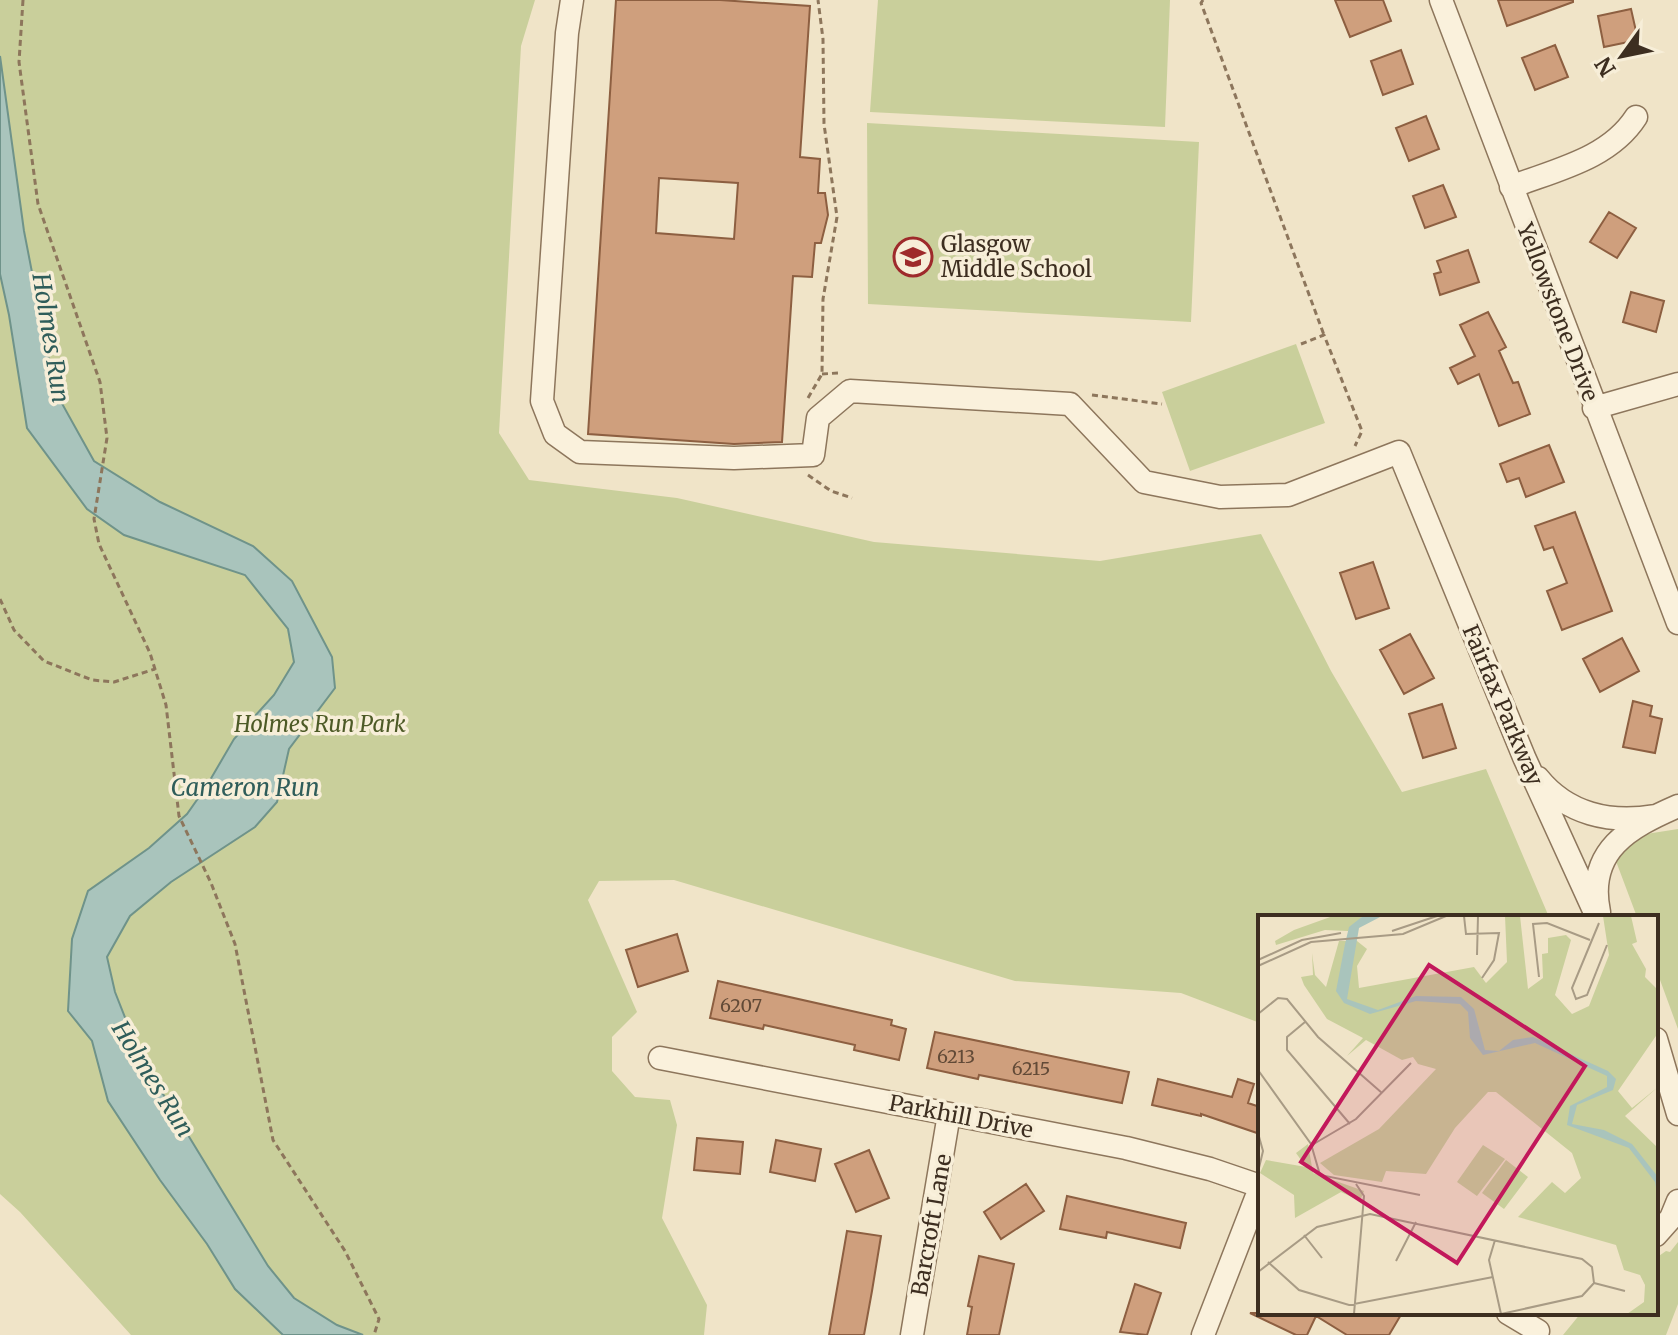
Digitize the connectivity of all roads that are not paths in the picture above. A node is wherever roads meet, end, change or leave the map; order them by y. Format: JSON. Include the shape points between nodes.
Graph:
{"nodes":[{"id":1,"x":572,"y":0,"type":"edge"},
{"id":2,"x":1441,"y":0,"type":"edge"},
{"id":3,"x":1636,"y":117,"type":"dead end"},
{"id":4,"x":1511,"y":187,"type":"junction"},
{"id":5,"x":1678,"y":384,"type":"edge"},
{"id":6,"x":1594,"y":408,"type":"junction"},
{"id":7,"x":1678,"y":623,"type":"edge"},
{"id":8,"x":1524,"y":757,"type":"junction"},
{"id":9,"x":1678,"y":806,"type":"edge"},
{"id":10,"x":1655,"y":816,"type":"junction"},
{"id":11,"x":1597,"y":915,"type":"edge"},
{"id":12,"x":1598,"y":915,"type":"edge"},
{"id":13,"x":1658,"y":1046,"type":"edge"},
{"id":14,"x":660,"y":1058,"type":"dead end"},
{"id":15,"x":949,"y":1114,"type":"junction"},
{"id":16,"x":1678,"y":1114,"type":"edge"},
{"id":17,"x":1258,"y":1186,"type":"edge"},
{"id":18,"x":1258,"y":1192,"type":"edge"},
{"id":19,"x":1678,"y":1201,"type":"edge"},
{"id":20,"x":1658,"y":1233,"type":"edge"},
{"id":21,"x":1513,"y":1315,"type":"edge"},
{"id":22,"x":1541,"y":1326,"type":"edge"},
{"id":23,"x":912,"y":1335,"type":"edge"},
{"id":24,"x":1203,"y":1335,"type":"edge"}],
"edges":[{"from":1,"to":8,"type":"street","name":"Fairfax Parkway","via":[[542,401],[555,434],[580,452],[734,458],[813,455],[818,418],[850,391],[1070,404],[1144,482],[1220,497],[1288,495],[1399,452]]},
{"from":2,"to":4,"type":"street","name":"Yellowstone Drive"},
{"from":3,"to":4,"type":"street","via":[[1617,141],[1599,152]]},
{"from":4,"to":6,"type":"street","name":"Yellowstone Drive"},
{"from":5,"to":6,"type":"street"},
{"from":6,"to":7,"type":"street","name":"Yellowstone Drive"},
{"from":8,"to":10,"type":"street","via":[[1547,788],[1587,813],[1610,819]]},
{"from":8,"to":11,"type":"street","name":"Fairfax Parkway"},
{"from":9,"to":10,"type":"street"},
{"from":10,"to":12,"type":"street","via":[[1628,831],[1608,853],[1596,890]]},
{"from":13,"to":16,"type":"street"},
{"from":14,"to":15,"type":"street","name":"Parkhill Drive"},
{"from":15,"to":17,"type":"street","name":"Parkhill Drive","via":[[1126,1148]]},
{"from":15,"to":23,"type":"street","name":"Barcroft Lane"},
{"from":18,"to":24,"type":"street"},
{"from":19,"to":20,"type":"street"},
{"from":21,"to":22,"type":"street"}]}
